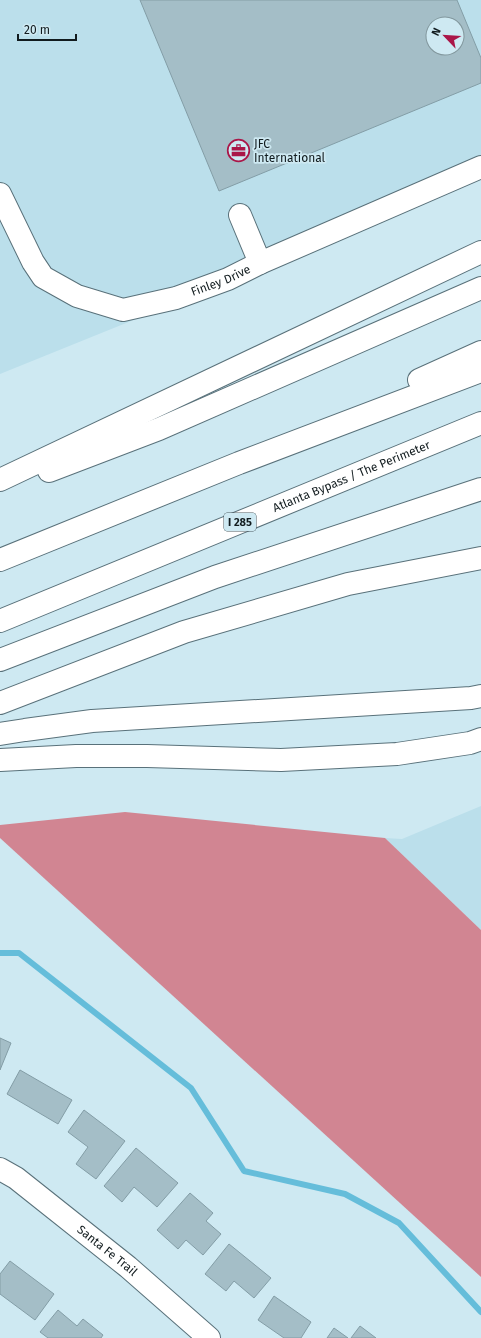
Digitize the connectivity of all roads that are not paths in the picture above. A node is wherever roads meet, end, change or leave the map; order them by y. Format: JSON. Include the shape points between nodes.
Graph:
{"nodes":[{"id":1,"x":481,"y":167,"type":"edge"},
{"id":2,"x":0,"y":194,"type":"edge"},
{"id":3,"x":240,"y":215,"type":"dead end"},
{"id":4,"x":481,"y":252,"type":"edge"},
{"id":5,"x":260,"y":263,"type":"junction"},
{"id":6,"x":481,"y":288,"type":"edge"},
{"id":7,"x":481,"y":352,"type":"edge"},
{"id":8,"x":481,"y":371,"type":"edge"},
{"id":9,"x":481,"y":423,"type":"edge"},
{"id":10,"x":239,"y":463,"type":"junction"},
{"id":11,"x":0,"y":480,"type":"edge"},
{"id":12,"x":481,"y":489,"type":"edge"},
{"id":13,"x":0,"y":490,"type":"edge"},
{"id":14,"x":481,"y":558,"type":"edge"},
{"id":15,"x":0,"y":560,"type":"edge"},
{"id":16,"x":0,"y":621,"type":"edge"},
{"id":17,"x":0,"y":660,"type":"edge"},
{"id":18,"x":481,"y":696,"type":"edge"},
{"id":19,"x":0,"y":703,"type":"edge"},
{"id":20,"x":0,"y":734,"type":"edge"},
{"id":21,"x":481,"y":739,"type":"edge"},
{"id":22,"x":0,"y":760,"type":"edge"},
{"id":23,"x":0,"y":1169,"type":"edge"},
{"id":24,"x":209,"y":1338,"type":"edge"}],
"edges":[{"from":1,"to":5,"type":"main road","name":"Finley Drive"},
{"from":2,"to":5,"type":"main road","name":"Finley Drive","via":[[43,277],[77,296],[123,310],[176,298],[228,279]]},
{"from":3,"to":5,"type":"main road"},
{"from":4,"to":11,"type":"main road"},
{"from":6,"to":13,"type":"main road","via":[[159,430]]},
{"from":7,"to":10,"type":"main road"},
{"from":8,"to":10,"type":"main road"},
{"from":9,"to":16,"type":"main road","name":"Atlanta Bypass / The Perimeter","number":"I 285"},
{"from":10,"to":15,"type":"main road"},
{"from":12,"to":17,"type":"main road","via":[[216,577]]},
{"from":14,"to":19,"type":"main road","via":[[348,584],[184,632]]},
{"from":18,"to":20,"type":"main road","via":[[92,721]]},
{"from":21,"to":22,"type":"main road","via":[[396,754],[281,760],[76,756]]},
{"from":23,"to":24,"type":"main road","name":"Santa Fe Trail","via":[[16,1178],[128,1267]]}]}
